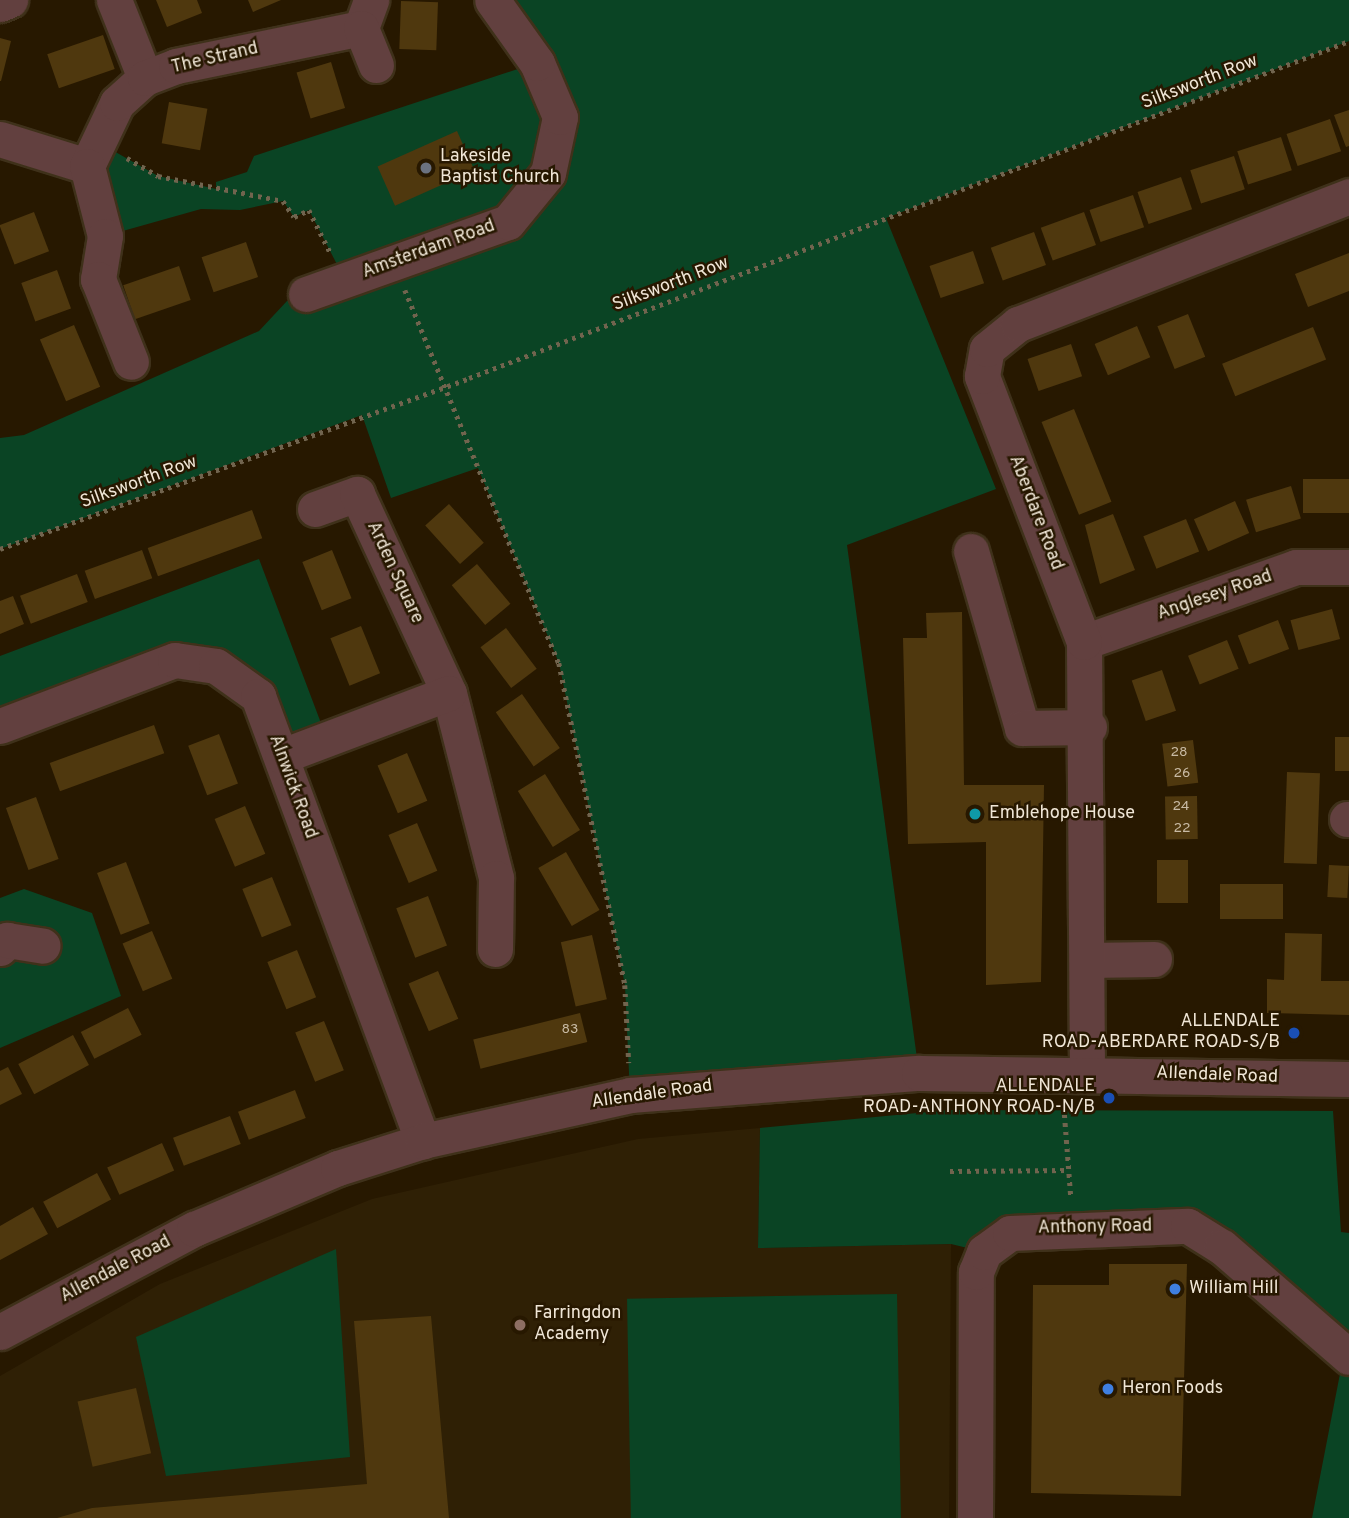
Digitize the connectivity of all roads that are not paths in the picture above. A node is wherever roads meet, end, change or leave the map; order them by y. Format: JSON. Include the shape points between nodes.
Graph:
{"nodes":[{"id":1,"x":10,"y":0,"type":"edge"},
{"id":2,"x":114,"y":0,"type":"edge"},
{"id":3,"x":492,"y":0,"type":"edge"},
{"id":4,"x":0,"y":4,"type":"edge"},
{"id":5,"x":366,"y":14,"type":"edge"},
{"id":6,"x":376,"y":65,"type":"dead end"},
{"id":7,"x":145,"y":78,"type":"junction"},
{"id":8,"x":0,"y":139,"type":"edge"},
{"id":9,"x":92,"y":154,"type":"junction"},
{"id":10,"x":1349,"y":196,"type":"edge"},
{"id":11,"x":306,"y":294,"type":"dead end"},
{"id":12,"x":131,"y":362,"type":"dead end"},
{"id":13,"x":315,"y":509,"type":"dead end"},
{"id":14,"x":971,"y":551,"type":"dead end"},
{"id":15,"x":1349,"y":567,"type":"edge"},
{"id":16,"x":1084,"y":642,"type":"junction"},
{"id":17,"x":449,"y":693,"type":"junction"},
{"id":18,"x":0,"y":726,"type":"edge"},
{"id":19,"x":1089,"y":727,"type":"junction"},
{"id":20,"x":282,"y":756,"type":"junction"},
{"id":21,"x":2,"y":936,"type":"edge"},
{"id":22,"x":43,"y":946,"type":"dead end"},
{"id":23,"x":495,"y":949,"type":"dead end"},
{"id":24,"x":1154,"y":959,"type":"dead end"},
{"id":25,"x":1088,"y":960,"type":"junction"},
{"id":26,"x":1074,"y":1072,"type":"junction"},
{"id":27,"x":1349,"y":1079,"type":"edge"},
{"id":28,"x":423,"y":1141,"type":"junction"},
{"id":29,"x":0,"y":1332,"type":"edge"},
{"id":30,"x":1349,"y":1357,"type":"edge"},
{"id":31,"x":975,"y":1518,"type":"edge"}],
"edges":[{"from":1,"to":4,"type":"street"},
{"from":2,"to":7,"type":"street"},
{"from":3,"to":11,"type":"street","name":"Amsterdam Road","via":[[537,63],[560,117],[548,173],[508,222]]},
{"from":5,"to":6,"type":"street","name":"The Strand"},
{"from":5,"to":7,"type":"street","name":"The Strand"},
{"from":7,"to":9,"type":"street","name":"The Strand","via":[[117,103]]},
{"from":8,"to":9,"type":"street"},
{"from":9,"to":12,"type":"street","via":[[105,236],[98,279]]},
{"from":10,"to":16,"type":"street","name":"Aberdare Road","via":[[1018,324],[987,349],[982,376]]},
{"from":13,"to":17,"type":"street","name":"Arden Square","via":[[357,494]]},
{"from":14,"to":19,"type":"street","via":[[1023,728]]},
{"from":15,"to":16,"type":"street","name":"Anglesey Road","via":[[1296,567]]},
{"from":16,"to":19,"type":"street","name":"Aberdare Road"},
{"from":17,"to":20,"type":"street"},
{"from":17,"to":23,"type":"street","name":"Arden Square","via":[[495,878]]},
{"from":18,"to":20,"type":"street","name":"Alnwick Road","via":[[175,660],[216,666],[258,696]]},
{"from":19,"to":25,"type":"street","name":"Aberdare Road"},
{"from":20,"to":28,"type":"street","name":"Alnwick Road"},
{"from":21,"to":22,"type":"street"},
{"from":24,"to":25,"type":"street"},
{"from":25,"to":26,"type":"street","name":"Aberdare Road"},
{"from":26,"to":27,"type":"street","name":"Allendale Road"},
{"from":26,"to":28,"type":"street","name":"Allendale Road","via":[[905,1073],[630,1095]]},
{"from":28,"to":29,"type":"street","name":"Allendale Road","via":[[338,1168],[194,1229]]},
{"from":30,"to":31,"type":"street","name":"Anthony Road","via":[[1251,1293],[1188,1226],[1010,1233],[984,1252],[976,1272]]}]}
